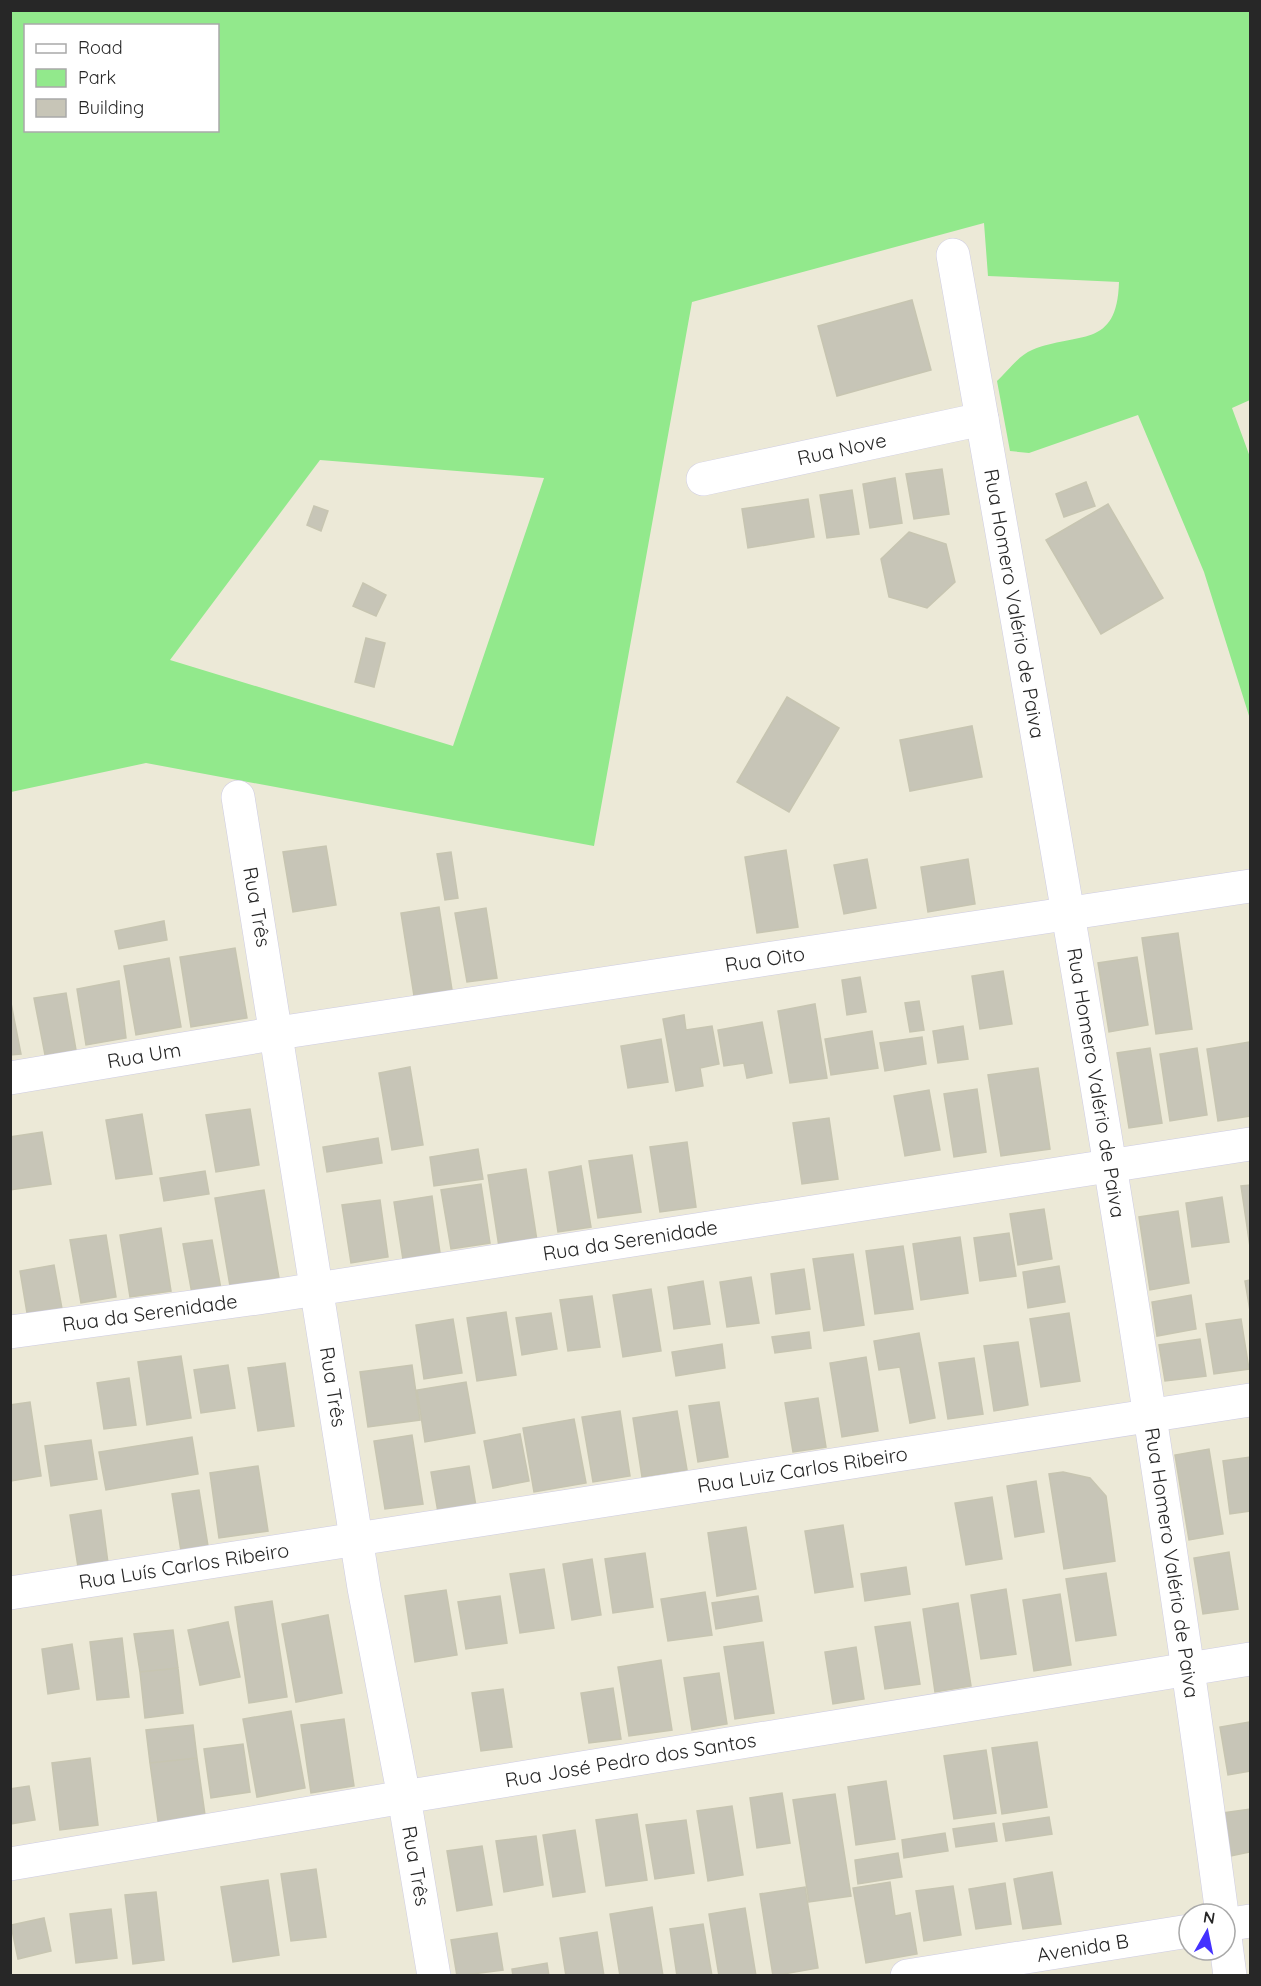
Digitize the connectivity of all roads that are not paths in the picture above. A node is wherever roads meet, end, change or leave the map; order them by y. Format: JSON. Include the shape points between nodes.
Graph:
{"nodes":[{"id":1,"x":953,"y":255,"type":"dead end"},
{"id":2,"x":982,"y":419,"type":"junction"},
{"id":3,"x":703,"y":479,"type":"dead end"},
{"id":4,"x":238,"y":797,"type":"dead end"},
{"id":5,"x":1251,"y":886,"type":"edge"},
{"id":6,"x":1069,"y":913,"type":"junction"},
{"id":7,"x":278,"y":1033,"type":"junction"},
{"id":8,"x":10,"y":1078,"type":"edge"},
{"id":9,"x":1251,"y":1144,"type":"edge"},
{"id":10,"x":1111,"y":1165,"type":"junction"},
{"id":11,"x":318,"y":1288,"type":"junction"},
{"id":12,"x":10,"y":1332,"type":"edge"},
{"id":13,"x":1251,"y":1400,"type":"edge"},
{"id":14,"x":1149,"y":1416,"type":"junction"},
{"id":15,"x":357,"y":1540,"type":"junction"},
{"id":16,"x":10,"y":1593,"type":"edge"},
{"id":17,"x":1251,"y":1659,"type":"edge"},
{"id":18,"x":1189,"y":1669,"type":"junction"},
{"id":19,"x":404,"y":1797,"type":"junction"},
{"id":20,"x":10,"y":1864,"type":"edge"},
{"id":21,"x":1220,"y":1902,"type":"edge"},
{"id":22,"x":1177,"y":1933,"type":"edge"},
{"id":23,"x":434,"y":1976,"type":"edge"},
{"id":24,"x":908,"y":1976,"type":"edge"}],
"edges":[{"from":1,"to":2,"type":"street","name":"Rua Homero Valério de Paiva"},
{"from":2,"to":3,"type":"street","name":"Rua Nove"},
{"from":2,"to":6,"type":"street","name":"Rua Homero Valério de Paiva"},
{"from":4,"to":7,"type":"street","name":"Rua Três"},
{"from":5,"to":6,"type":"street","name":"Rua Oito"},
{"from":6,"to":7,"type":"street","name":"Rua Oito"},
{"from":6,"to":10,"type":"street","name":"Rua Homero Valério de Paiva"},
{"from":7,"to":8,"type":"street","name":"Rua Um"},
{"from":7,"to":11,"type":"street","name":"Rua Três"},
{"from":9,"to":10,"type":"street","name":"Rua da Serenidade"},
{"from":10,"to":11,"type":"street","name":"Rua da Serenidade"},
{"from":10,"to":14,"type":"street","name":"Rua Homero Valério de Paiva"},
{"from":11,"to":12,"type":"street","name":"Rua da Serenidade"},
{"from":11,"to":15,"type":"street","name":"Rua Três"},
{"from":13,"to":14,"type":"street","name":"Rua Luiz Carlos Ribeiro"},
{"from":14,"to":15,"type":"street","name":"Rua Luiz Carlos Ribeiro"},
{"from":14,"to":18,"type":"street","name":"Rua Homero Valério de Paiva"},
{"from":15,"to":16,"type":"street","name":"Rua Luís Carlos Ribeiro"},
{"from":15,"to":19,"type":"street","name":"Rua Três"},
{"from":17,"to":18,"type":"street","name":"Rua José Pedro dos Santos"},
{"from":18,"to":19,"type":"street","name":"Rua José Pedro dos Santos"},
{"from":18,"to":21,"type":"street","name":"Rua Homero Valério de Paiva"},
{"from":19,"to":20,"type":"street","name":"Rua José Pedro dos Santos"},
{"from":19,"to":23,"type":"street","name":"Rua Três"},
{"from":22,"to":24,"type":"street","name":"Avenida B"}]}
